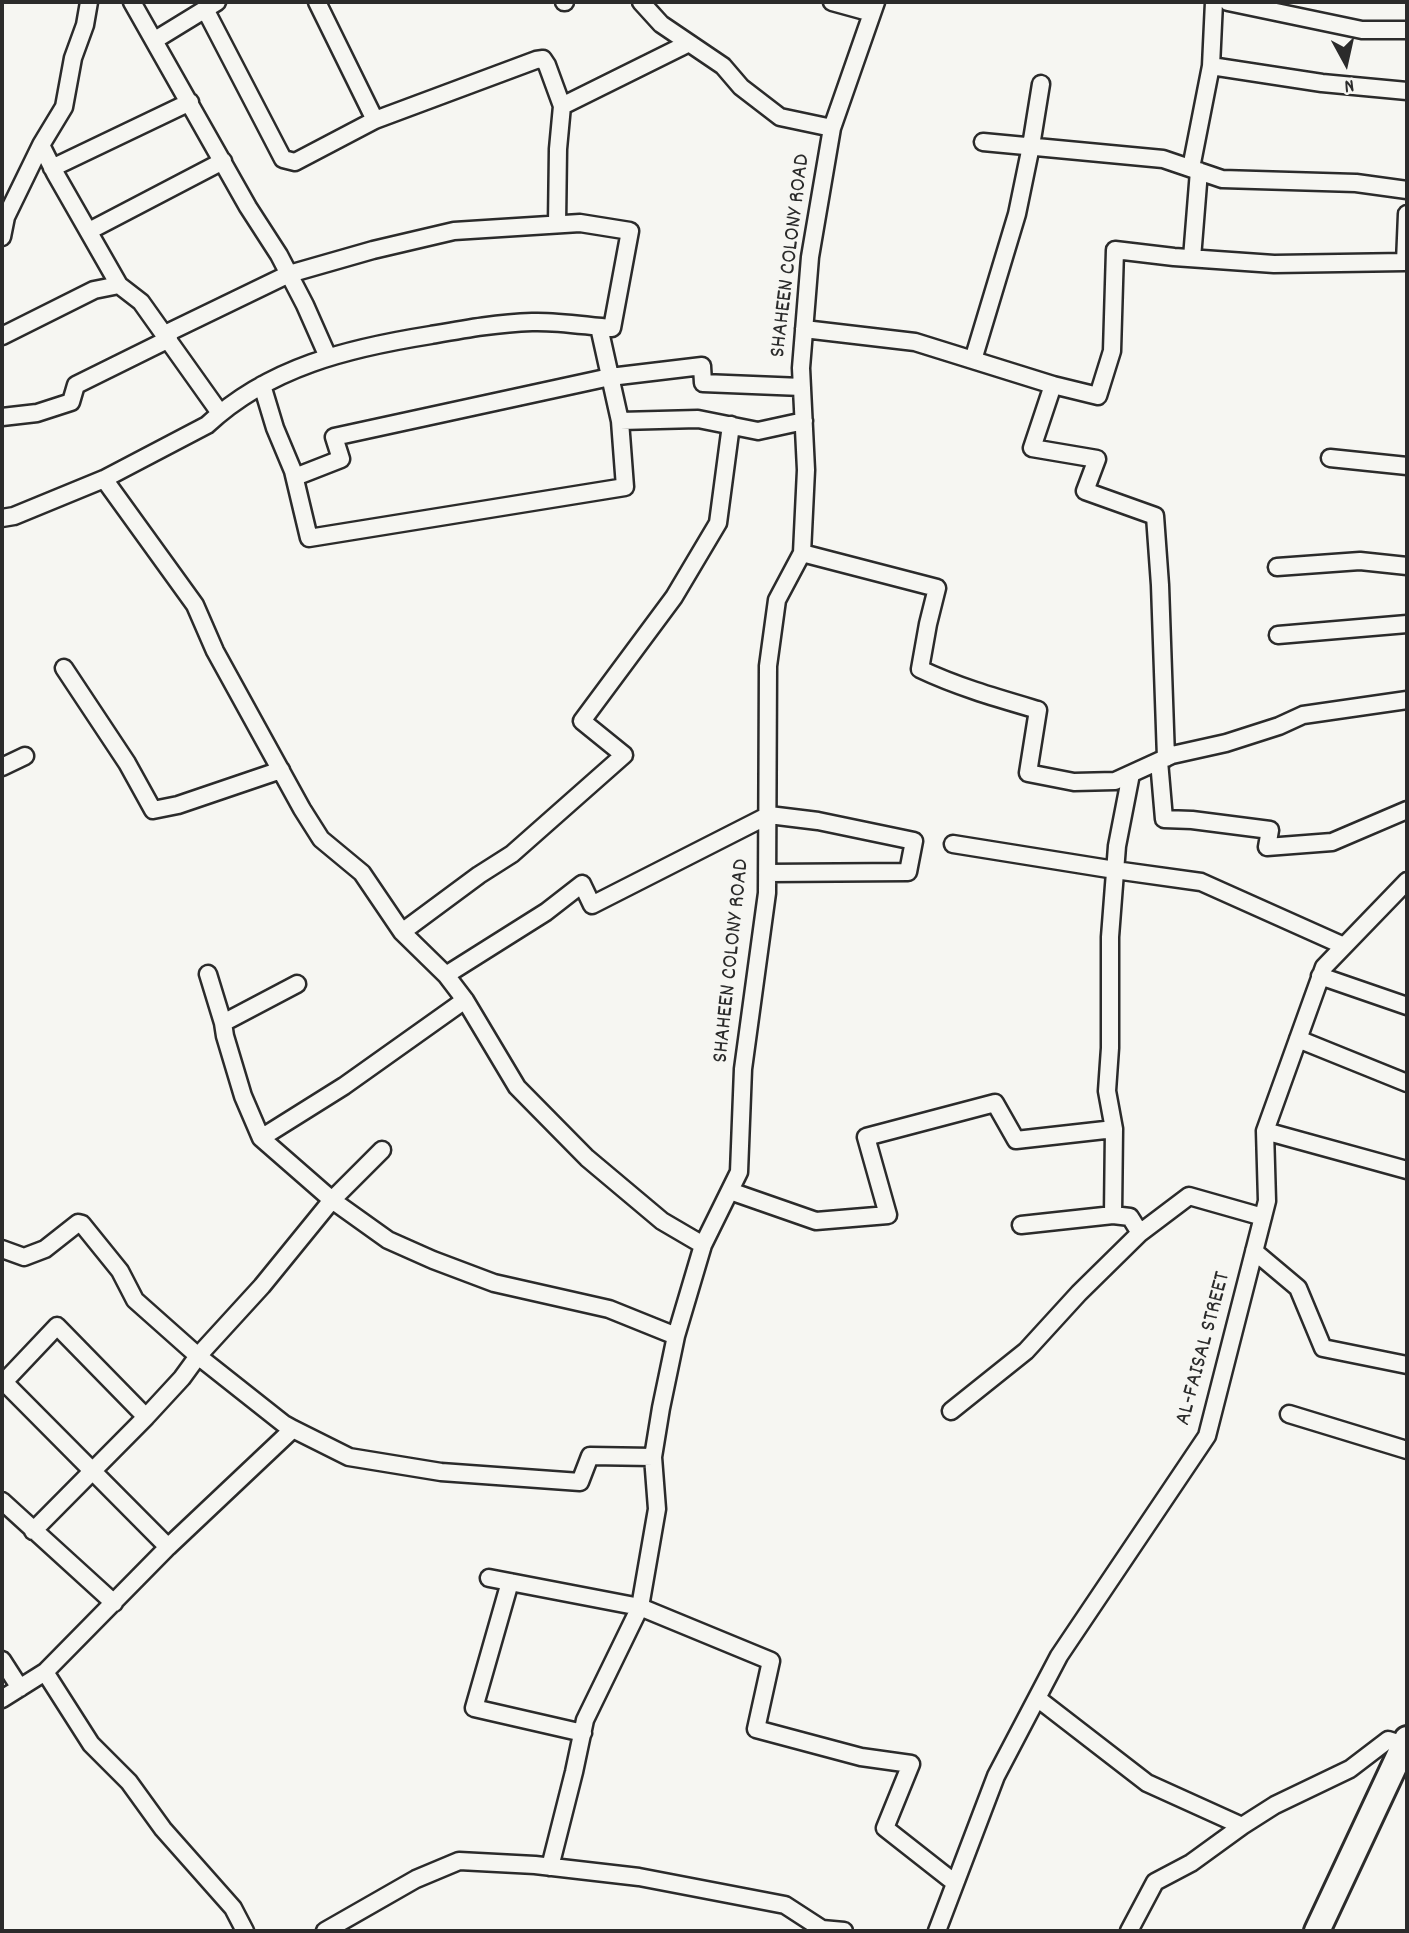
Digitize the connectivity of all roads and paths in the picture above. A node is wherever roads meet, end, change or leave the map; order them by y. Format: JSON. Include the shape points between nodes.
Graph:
{"nodes":[{"id":1,"x":89,"y":2,"type":"edge"},
{"id":2,"x":132,"y":2,"type":"edge"},
{"id":3,"x":317,"y":2,"type":"edge"},
{"id":4,"x":640,"y":2,"type":"edge"},
{"id":5,"x":832,"y":2,"type":"edge"},
{"id":6,"x":1214,"y":2,"type":"edge"},
{"id":7,"x":1228,"y":2,"type":"edge"},
{"id":8,"x":211,"y":5,"type":"edge"},
{"id":9,"x":874,"y":7,"type":"edge"},
{"id":10,"x":1407,"y":30,"type":"edge"},
{"id":11,"x":155,"y":40,"type":"junction"},
{"id":12,"x":687,"y":44,"type":"junction"},
{"id":13,"x":1211,"y":65,"type":"junction"},
{"id":14,"x":1041,"y":84,"type":"dead end"},
{"id":15,"x":1407,"y":91,"type":"edge"},
{"id":16,"x":190,"y":102,"type":"junction"},
{"id":17,"x":562,"y":106,"type":"junction"},
{"id":18,"x":375,"y":120,"type":"junction"},
{"id":19,"x":832,"y":128,"type":"junction"},
{"id":20,"x":983,"y":142,"type":"dead end"},
{"id":21,"x":41,"y":145,"type":"junction"},
{"id":22,"x":1031,"y":146,"type":"junction"},
{"id":23,"x":223,"y":161,"type":"junction"},
{"id":24,"x":52,"y":167,"type":"junction"},
{"id":25,"x":1195,"y":170,"type":"junction"},
{"id":26,"x":1407,"y":190,"type":"edge"},
{"id":27,"x":1407,"y":214,"type":"edge"},
{"id":28,"x":557,"y":224,"type":"junction"},
{"id":29,"x":89,"y":231,"type":"junction"},
{"id":30,"x":2,"y":237,"type":"edge"},
{"id":31,"x":1192,"y":258,"type":"junction"},
{"id":32,"x":289,"y":274,"type":"junction"},
{"id":33,"x":119,"y":285,"type":"junction"},
{"id":34,"x":598,"y":327,"type":"junction"},
{"id":35,"x":804,"y":329,"type":"junction"},
{"id":36,"x":2,"y":336,"type":"edge"},
{"id":37,"x":167,"y":337,"type":"junction"},
{"id":38,"x":328,"y":357,"type":"junction"},
{"id":39,"x":974,"y":360,"type":"junction"},
{"id":40,"x":610,"y":377,"type":"junction"},
{"id":41,"x":262,"y":385,"type":"junction"},
{"id":42,"x":1053,"y":385,"type":"junction"},
{"id":43,"x":802,"y":387,"type":"junction"},
{"id":44,"x":220,"y":413,"type":"junction"},
{"id":45,"x":2,"y":417,"type":"edge"},
{"id":46,"x":620,"y":421,"type":"junction"},
{"id":47,"x":804,"y":421,"type":"junction"},
{"id":48,"x":731,"y":425,"type":"junction"},
{"id":49,"x":1330,"y":458,"type":"dead end"},
{"id":50,"x":1407,"y":466,"type":"edge"},
{"id":51,"x":295,"y":477,"type":"junction"},
{"id":52,"x":104,"y":479,"type":"junction"},
{"id":53,"x":2,"y":518,"type":"edge"},
{"id":54,"x":802,"y":553,"type":"junction"},
{"id":55,"x":1407,"y":566,"type":"edge"},
{"id":56,"x":1277,"y":568,"type":"dead end"},
{"id":57,"x":1407,"y":624,"type":"edge"},
{"id":58,"x":1278,"y":635,"type":"dead end"},
{"id":59,"x":64,"y":668,"type":"dead end"},
{"id":60,"x":1407,"y":700,"type":"edge"},
{"id":61,"x":25,"y":756,"type":"dead end"},
{"id":62,"x":1163,"y":759,"type":"junction"},
{"id":63,"x":2,"y":767,"type":"edge"},
{"id":64,"x":281,"y":770,"type":"junction"},
{"id":65,"x":1131,"y":774,"type":"junction"},
{"id":66,"x":1407,"y":810,"type":"edge"},
{"id":67,"x":768,"y":815,"type":"junction"},
{"id":68,"x":953,"y":844,"type":"dead end"},
{"id":69,"x":1115,"y":870,"type":"junction"},
{"id":70,"x":767,"y":873,"type":"junction"},
{"id":71,"x":1404,"y":888,"type":"edge"},
{"id":72,"x":402,"y":932,"type":"junction"},
{"id":73,"x":1344,"y":946,"type":"junction"},
{"id":74,"x":208,"y":974,"type":"dead end"},
{"id":75,"x":446,"y":975,"type":"junction"},
{"id":76,"x":1321,"y":976,"type":"junction"},
{"id":77,"x":297,"y":984,"type":"dead end"},
{"id":78,"x":465,"y":1000,"type":"junction"},
{"id":79,"x":1407,"y":1006,"type":"edge"},
{"id":80,"x":223,"y":1023,"type":"junction"},
{"id":81,"x":1298,"y":1039,"type":"junction"},
{"id":82,"x":1407,"y":1083,"type":"edge"},
{"id":83,"x":1114,"y":1129,"type":"junction"},
{"id":84,"x":1265,"y":1130,"type":"junction"},
{"id":85,"x":261,"y":1138,"type":"junction"},
{"id":86,"x":383,"y":1150,"type":"dead end"},
{"id":87,"x":1407,"y":1170,"type":"edge"},
{"id":88,"x":730,"y":1191,"type":"junction"},
{"id":89,"x":332,"y":1200,"type":"junction"},
{"id":90,"x":1113,"y":1214,"type":"junction"},
{"id":91,"x":1263,"y":1217,"type":"junction"},
{"id":92,"x":1021,"y":1225,"type":"dead end"},
{"id":93,"x":1140,"y":1233,"type":"junction"},
{"id":94,"x":703,"y":1245,"type":"junction"},
{"id":95,"x":2,"y":1249,"type":"edge"},
{"id":96,"x":1254,"y":1251,"type":"junction"},
{"id":97,"x":676,"y":1336,"type":"junction"},
{"id":98,"x":198,"y":1356,"type":"junction"},
{"id":99,"x":1407,"y":1365,"type":"edge"},
{"id":100,"x":951,"y":1411,"type":"dead end"},
{"id":101,"x":1289,"y":1414,"type":"dead end"},
{"id":102,"x":146,"y":1417,"type":"junction"},
{"id":103,"x":293,"y":1429,"type":"junction"},
{"id":104,"x":1407,"y":1450,"type":"edge"},
{"id":105,"x":653,"y":1457,"type":"junction"},
{"id":106,"x":93,"y":1470,"type":"junction"},
{"id":107,"x":2,"y":1501,"type":"edge"},
{"id":108,"x":33,"y":1531,"type":"junction"},
{"id":109,"x":167,"y":1547,"type":"junction"},
{"id":110,"x":489,"y":1578,"type":"dead end"},
{"id":111,"x":510,"y":1582,"type":"junction"},
{"id":112,"x":114,"y":1603,"type":"junction"},
{"id":113,"x":640,"y":1607,"type":"junction"},
{"id":114,"x":2,"y":1660,"type":"edge"},
{"id":115,"x":45,"y":1672,"type":"junction"},
{"id":116,"x":20,"y":1688,"type":"junction"},
{"id":117,"x":1037,"y":1698,"type":"junction"},
{"id":118,"x":2,"y":1699,"type":"edge"},
{"id":119,"x":583,"y":1733,"type":"junction"},
{"id":120,"x":1406,"y":1742,"type":"edge"},
{"id":121,"x":1407,"y":1773,"type":"edge"},
{"id":122,"x":1242,"y":1826,"type":"junction"},
{"id":123,"x":550,"y":1867,"type":"junction"},
{"id":124,"x":955,"y":1883,"type":"junction"},
{"id":125,"x":819,"y":1930,"type":"edge"},
{"id":126,"x":245,"y":1931,"type":"edge"},
{"id":127,"x":325,"y":1931,"type":"edge"},
{"id":128,"x":845,"y":1931,"type":"edge"},
{"id":129,"x":936,"y":1931,"type":"edge"},
{"id":130,"x":1129,"y":1931,"type":"edge"},
{"id":131,"x":1317,"y":1931,"type":"edge"},
{"id":132,"x":1336,"y":1931,"type":"edge"}],
"edges":[{"from":1,"to":21,"type":"street","via":[[64,107]]},
{"from":2,"to":11,"type":"street"},
{"from":3,"to":18,"type":"street"},
{"from":4,"to":12,"type":"street"},
{"from":5,"to":9,"type":"street"},
{"from":6,"to":13,"type":"street"},
{"from":7,"to":10,"type":"street","via":[[1362,30]]},
{"from":8,"to":11,"type":"street"},
{"from":8,"to":18,"type":"street","via":[[283,159],[295,162]]},
{"from":9,"to":19,"type":"street","name":"SHAHEEN COLONY ROAD"},
{"from":11,"to":16,"type":"street"},
{"from":12,"to":17,"type":"street"},
{"from":12,"to":19,"type":"street","via":[[723,66],[741,87],[780,117]]},
{"from":13,"to":15,"type":"street"},
{"from":13,"to":25,"type":"street"},
{"from":14,"to":22,"type":"street"},
{"from":16,"to":23,"type":"street"},
{"from":16,"to":24,"type":"street"},
{"from":17,"to":18,"type":"street","via":[[547,65],[536,60]]},
{"from":17,"to":28,"type":"street"},
{"from":19,"to":35,"type":"street","name":"SHAHEEN COLONY ROAD","via":[[810,257]]},
{"from":20,"to":22,"type":"street"},
{"from":21,"to":24,"type":"street"},
{"from":21,"to":30,"type":"street","via":[[6,217]]},
{"from":22,"to":25,"type":"street","via":[[1163,159]]},
{"from":22,"to":39,"type":"street","via":[[1017,214]]},
{"from":23,"to":29,"type":"street"},
{"from":23,"to":32,"type":"street"},
{"from":24,"to":29,"type":"street"},
{"from":25,"to":26,"type":"street","via":[[1222,179],[1356,183]]},
{"from":25,"to":31,"type":"street"},
{"from":27,"to":31,"type":"street","via":[[1405,262],[1274,264]]},
{"from":28,"to":32,"type":"street","via":[[454,232]]},
{"from":28,"to":34,"type":"street","via":[[630,231],[612,328]]},
{"from":29,"to":33,"type":"street"},
{"from":31,"to":42,"type":"street","via":[[1115,250],[1112,351],[1098,396]]},
{"from":32,"to":37,"type":"street"},
{"from":32,"to":38,"type":"street"},
{"from":33,"to":36,"type":"street","via":[[94,290]]},
{"from":33,"to":37,"type":"street","via":[[141,302]]},
{"from":34,"to":38,"type":"street","via":[[535,322],[476,327]]},
{"from":34,"to":40,"type":"street"},
{"from":35,"to":39,"type":"street","via":[[915,342]]},
{"from":35,"to":43,"type":"street","name":"SHAHEEN COLONY ROAD"},
{"from":37,"to":44,"type":"street"},
{"from":37,"to":45,"type":"street","via":[[76,385],[71,402],[37,413]]},
{"from":38,"to":41,"type":"street"},
{"from":39,"to":42,"type":"street"},
{"from":40,"to":43,"type":"street","via":[[702,366],[703,383]]},
{"from":40,"to":46,"type":"street"},
{"from":40,"to":51,"type":"street","via":[[334,437],[341,459]]},
{"from":41,"to":44,"type":"street"},
{"from":41,"to":51,"type":"street"},
{"from":42,"to":62,"type":"street","via":[[1032,448],[1097,459],[1085,491],[1155,516]]},
{"from":43,"to":47,"type":"street","name":"SHAHEEN COLONY ROAD"},
{"from":44,"to":52,"type":"street","via":[[206,425]]},
{"from":46,"to":48,"type":"street","via":[[698,419]]},
{"from":46,"to":51,"type":"street","via":[[625,486],[309,538]]},
{"from":47,"to":48,"type":"street","via":[[758,431]]},
{"from":47,"to":54,"type":"street","name":"SHAHEEN COLONY ROAD"},
{"from":48,"to":72,"type":"street","via":[[718,523],[674,597],[582,721],[624,755],[512,854]]},
{"from":49,"to":50,"type":"street"},
{"from":52,"to":53,"type":"street"},
{"from":52,"to":64,"type":"street","via":[[195,605],[215,651]]},
{"from":54,"to":65,"type":"street","via":[[937,588],[920,669],[1038,710],[1028,774],[1074,782],[1115,781]]},
{"from":54,"to":67,"type":"street","name":"SHAHEEN COLONY ROAD","via":[[777,600],[768,666]]},
{"from":55,"to":56,"type":"street","via":[[1360,561]]},
{"from":57,"to":58,"type":"street"},
{"from":59,"to":64,"type":"street","via":[[153,810]]},
{"from":60,"to":62,"type":"street","via":[[1303,715],[1227,743]]},
{"from":61,"to":63,"type":"street"},
{"from":62,"to":65,"type":"street"},
{"from":62,"to":66,"type":"street","via":[[1164,819],[1270,830],[1267,847],[1332,842]]},
{"from":64,"to":72,"type":"street","via":[[321,838],[362,873]]},
{"from":65,"to":69,"type":"street"},
{"from":67,"to":70,"type":"street","name":"SHAHEEN COLONY ROAD"},
{"from":67,"to":70,"type":"street","via":[[914,841],[908,872]]},
{"from":67,"to":75,"type":"street","via":[[592,905],[582,884]]},
{"from":68,"to":69,"type":"street"},
{"from":69,"to":73,"type":"street","via":[[1201,882]]},
{"from":69,"to":83,"type":"street","via":[[1107,1091]]},
{"from":70,"to":88,"type":"street","name":"SHAHEEN COLONY ROAD","via":[[743,1069],[739,1172]]},
{"from":71,"to":73,"type":"street","name":"AL-FAISAL STREET"},
{"from":72,"to":75,"type":"street"},
{"from":73,"to":76,"type":"street","name":"AL-FAISAL STREET"},
{"from":74,"to":80,"type":"street"},
{"from":75,"to":78,"type":"street"},
{"from":76,"to":79,"type":"street"},
{"from":76,"to":81,"type":"street","name":"AL-FAISAL STREET"},
{"from":77,"to":80,"type":"street"},
{"from":78,"to":85,"type":"street"},
{"from":78,"to":94,"type":"street","via":[[517,1087],[587,1158],[662,1221]]},
{"from":80,"to":85,"type":"street","via":[[243,1096]]},
{"from":81,"to":82,"type":"street"},
{"from":81,"to":84,"type":"street","name":"AL-FAISAL STREET"},
{"from":83,"to":88,"type":"street","via":[[1016,1140],[995,1103],[866,1137],[888,1215],[816,1221]]},
{"from":83,"to":90,"type":"street"},
{"from":84,"to":87,"type":"street"},
{"from":84,"to":91,"type":"street","name":"AL-FAISAL STREET","via":[[1267,1200]]},
{"from":85,"to":89,"type":"street"},
{"from":86,"to":89,"type":"street"},
{"from":88,"to":94,"type":"street","name":"SHAHEEN COLONY ROAD"},
{"from":89,"to":97,"type":"street","via":[[388,1240],[433,1261],[494,1283],[609,1309]]},
{"from":89,"to":98,"type":"street"},
{"from":90,"to":92,"type":"street"},
{"from":90,"to":93,"type":"street","via":[[1130,1217]]},
{"from":91,"to":93,"type":"street","via":[[1189,1196]]},
{"from":91,"to":96,"type":"street","name":"AL-FAISAL STREET"},
{"from":93,"to":100,"type":"street","via":[[1026,1351]]},
{"from":94,"to":97,"type":"street","name":"SHAHEEN COLONY ROAD"},
{"from":95,"to":98,"type":"street","via":[[24,1258],[82,1224],[120,1271],[135,1300]]},
{"from":96,"to":99,"type":"street","via":[[1298,1288],[1323,1348]]},
{"from":96,"to":117,"type":"street","name":"AL-FAISAL STREET","via":[[1207,1436],[1059,1656]]},
{"from":97,"to":105,"type":"street","name":"SHAHEEN COLONY ROAD"},
{"from":98,"to":102,"type":"street"},
{"from":98,"to":103,"type":"street"},
{"from":101,"to":104,"type":"street"},
{"from":102,"to":106,"type":"street"},
{"from":102,"to":106,"type":"street","via":[[57,1326],[4,1382]]},
{"from":103,"to":105,"type":"street","via":[[349,1457],[454,1473],[580,1482],[590,1456]]},
{"from":103,"to":109,"type":"street"},
{"from":105,"to":113,"type":"street","name":"SHAHEEN COLONY ROAD","via":[[657,1509]]},
{"from":106,"to":108,"type":"street"},
{"from":106,"to":109,"type":"street"},
{"from":107,"to":108,"type":"street"},
{"from":108,"to":112,"type":"street"},
{"from":109,"to":112,"type":"street"},
{"from":110,"to":111,"type":"street"},
{"from":111,"to":113,"type":"street"},
{"from":111,"to":119,"type":"street","via":[[474,1708]]},
{"from":112,"to":115,"type":"street"},
{"from":113,"to":119,"type":"street","name":"SHAHEEN COLONY ROAD","via":[[585,1720]]},
{"from":113,"to":124,"type":"street","via":[[771,1661],[755,1729],[911,1764],[885,1828]]},
{"from":114,"to":116,"type":"street"},
{"from":115,"to":116,"type":"street"},
{"from":115,"to":126,"type":"street","via":[[91,1744],[130,1782],[163,1829],[233,1908]]},
{"from":116,"to":118,"type":"street"},
{"from":117,"to":122,"type":"street","via":[[1147,1783]]},
{"from":117,"to":124,"type":"street","name":"AL-FAISAL STREET","via":[[996,1776]]},
{"from":119,"to":123,"type":"street","name":"SHAHEEN COLONY ROAD"},
{"from":120,"to":122,"type":"street","via":[[1388,1740],[1350,1769]]},
{"from":120,"to":131,"type":"main road"},
{"from":121,"to":132,"type":"main road"},
{"from":122,"to":130,"type":"street","via":[[1191,1863],[1154,1882]]},
{"from":123,"to":125,"type":"street","via":[[639,1877],[785,1905]]},
{"from":123,"to":127,"type":"street","via":[[459,1861],[416,1878]]},
{"from":124,"to":129,"type":"street","name":"AL-FAISAL STREET"},
{"from":125,"to":128,"type":"street"}]}
